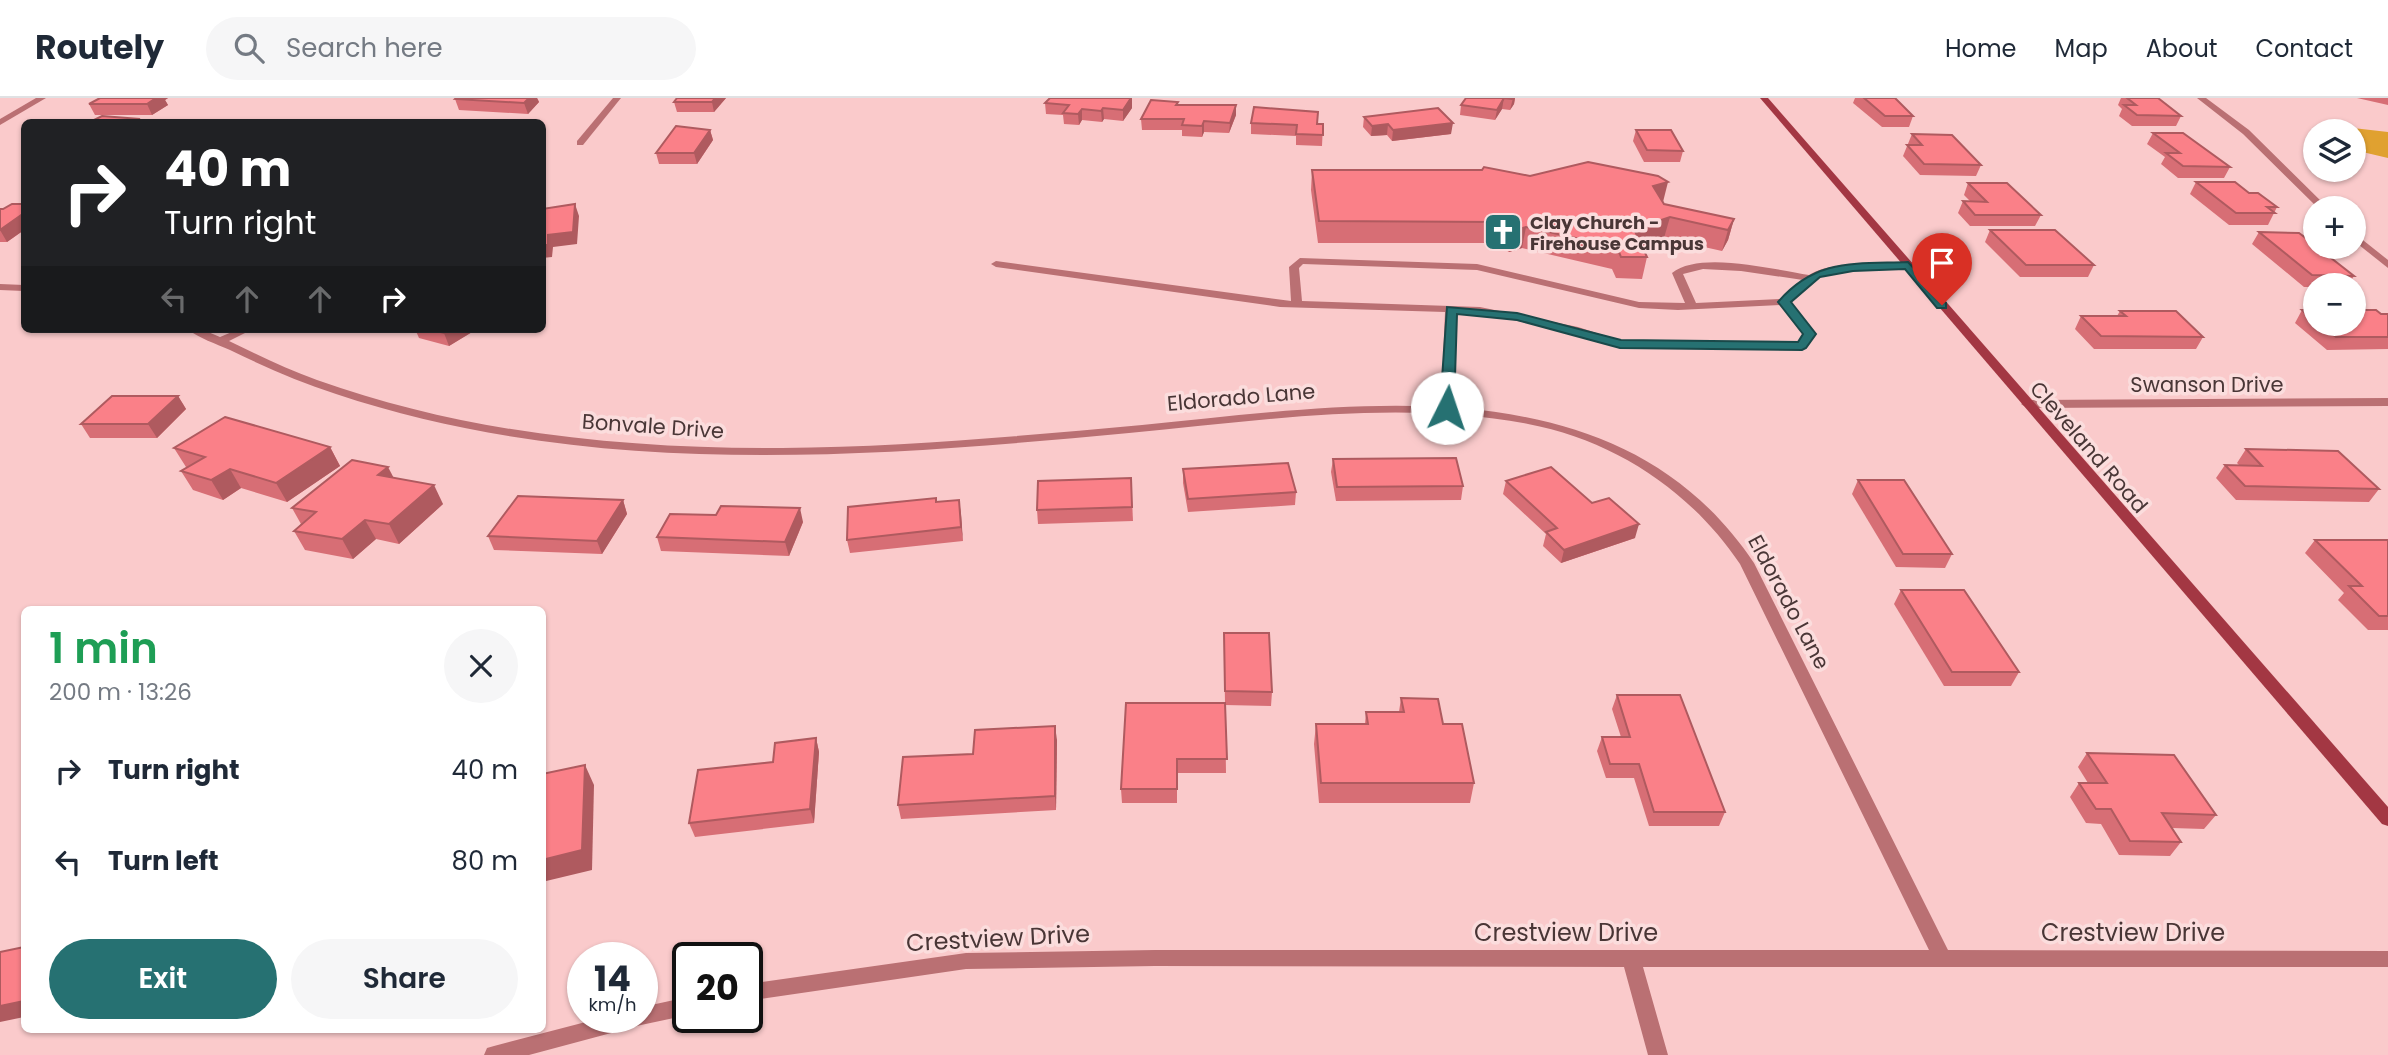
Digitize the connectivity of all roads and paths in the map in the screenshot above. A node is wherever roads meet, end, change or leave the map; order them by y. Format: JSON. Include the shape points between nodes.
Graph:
{"nodes":[{"id":1,"x":41,"y":98,"type":"edge"},
{"id":2,"x":617,"y":98,"type":"edge"},
{"id":3,"x":1764,"y":98,"type":"edge"},
{"id":4,"x":2201,"y":98,"type":"edge"},
{"id":5,"x":0,"y":122,"type":"edge"},
{"id":6,"x":580,"y":143,"type":"dead end"},
{"id":7,"x":2311,"y":196,"type":"edge"},
{"id":8,"x":2366,"y":246,"type":"edge"},
{"id":9,"x":996,"y":264,"type":"dead end"},
{"id":10,"x":2388,"y":265,"type":"edge"},
{"id":11,"x":1908,"y":266,"type":"junction"},
{"id":12,"x":1811,"y":278,"type":"junction"},
{"id":13,"x":0,"y":287,"type":"edge"},
{"id":14,"x":21,"y":288,"type":"edge"},
{"id":15,"x":1784,"y":302,"type":"junction"},
{"id":16,"x":1297,"y":305,"type":"junction"},
{"id":17,"x":1692,"y":306,"type":"junction"},
{"id":18,"x":1451,"y":309,"type":"junction"},
{"id":19,"x":201,"y":333,"type":"edge"},
{"id":20,"x":239,"y":333,"type":"edge"},
{"id":21,"x":220,"y":341,"type":"junction"},
{"id":22,"x":2388,"y":402,"type":"edge"},
{"id":23,"x":2026,"y":404,"type":"junction"},
{"id":24,"x":1447,"y":408,"type":"junction"},
{"id":25,"x":1130,"y":430,"type":"joint"},
{"id":26,"x":2388,"y":819,"type":"edge"},
{"id":27,"x":1630,"y":958,"type":"junction"},
{"id":28,"x":1942,"y":958,"type":"junction"},
{"id":29,"x":2388,"y":959,"type":"edge"},
{"id":30,"x":763,"y":991,"type":"edge"},
{"id":31,"x":585,"y":1033,"type":"edge"},
{"id":32,"x":534,"y":1049,"type":"edge"},
{"id":33,"x":494,"y":1055,"type":"edge"},
{"id":34,"x":1658,"y":1055,"type":"edge"}],
"edges":[{"from":1,"to":5,"type":"street"},
{"from":2,"to":6,"type":"street"},
{"from":3,"to":11,"type":"main road","name":"Cleveland Road"},
{"from":4,"to":7,"type":"street","via":[[2246,132]]},
{"from":8,"to":10,"type":"street"},
{"from":9,"to":16,"type":"street"},
{"from":11,"to":12,"type":"street","via":[[1853,267]]},
{"from":11,"to":23,"type":"main road","name":"Cleveland Road"},
{"from":12,"to":15,"type":"street"},
{"from":12,"to":17,"type":"street","via":[[1704,265],[1685,267],[1677,273]]},
{"from":13,"to":14,"type":"street"},
{"from":15,"to":17,"type":"street"},
{"from":15,"to":18,"type":"street","via":[[1810,334],[1802,346],[1620,344],[1517,316]]},
{"from":16,"to":17,"type":"street","via":[[1294,267],[1300,261],[1314,260],[1477,267],[1639,305]]},
{"from":16,"to":18,"type":"street"},
{"from":18,"to":24,"type":"street"},
{"from":19,"to":21,"type":"street","name":"Bonvale Drive"},
{"from":20,"to":21,"type":"street"},
{"from":21,"to":25,"type":"street","name":"Bonvale Drive","via":[[310,381],[376,403],[506,431],[636,446],[777,452],[877,449]]},
{"from":22,"to":23,"type":"street","name":"Swanson Drive"},
{"from":23,"to":26,"type":"main road","name":"Cleveland Road"},
{"from":24,"to":25,"type":"street","name":"Eldorado Lane","via":[[1394,407]]},
{"from":24,"to":28,"type":"street","name":"Eldorado Lane","via":[[1517,418],[1604,444],[1666,478],[1719,524],[1747,563]]},
{"from":27,"to":28,"type":"street","name":"Crestview Drive"},
{"from":27,"to":30,"type":"street","name":"Crestview Drive","via":[[966,961]]},
{"from":27,"to":34,"type":"street"},
{"from":28,"to":29,"type":"street","name":"Crestview Drive"},
{"from":31,"to":32,"type":"street"},
{"from":32,"to":33,"type":"street"}]}
